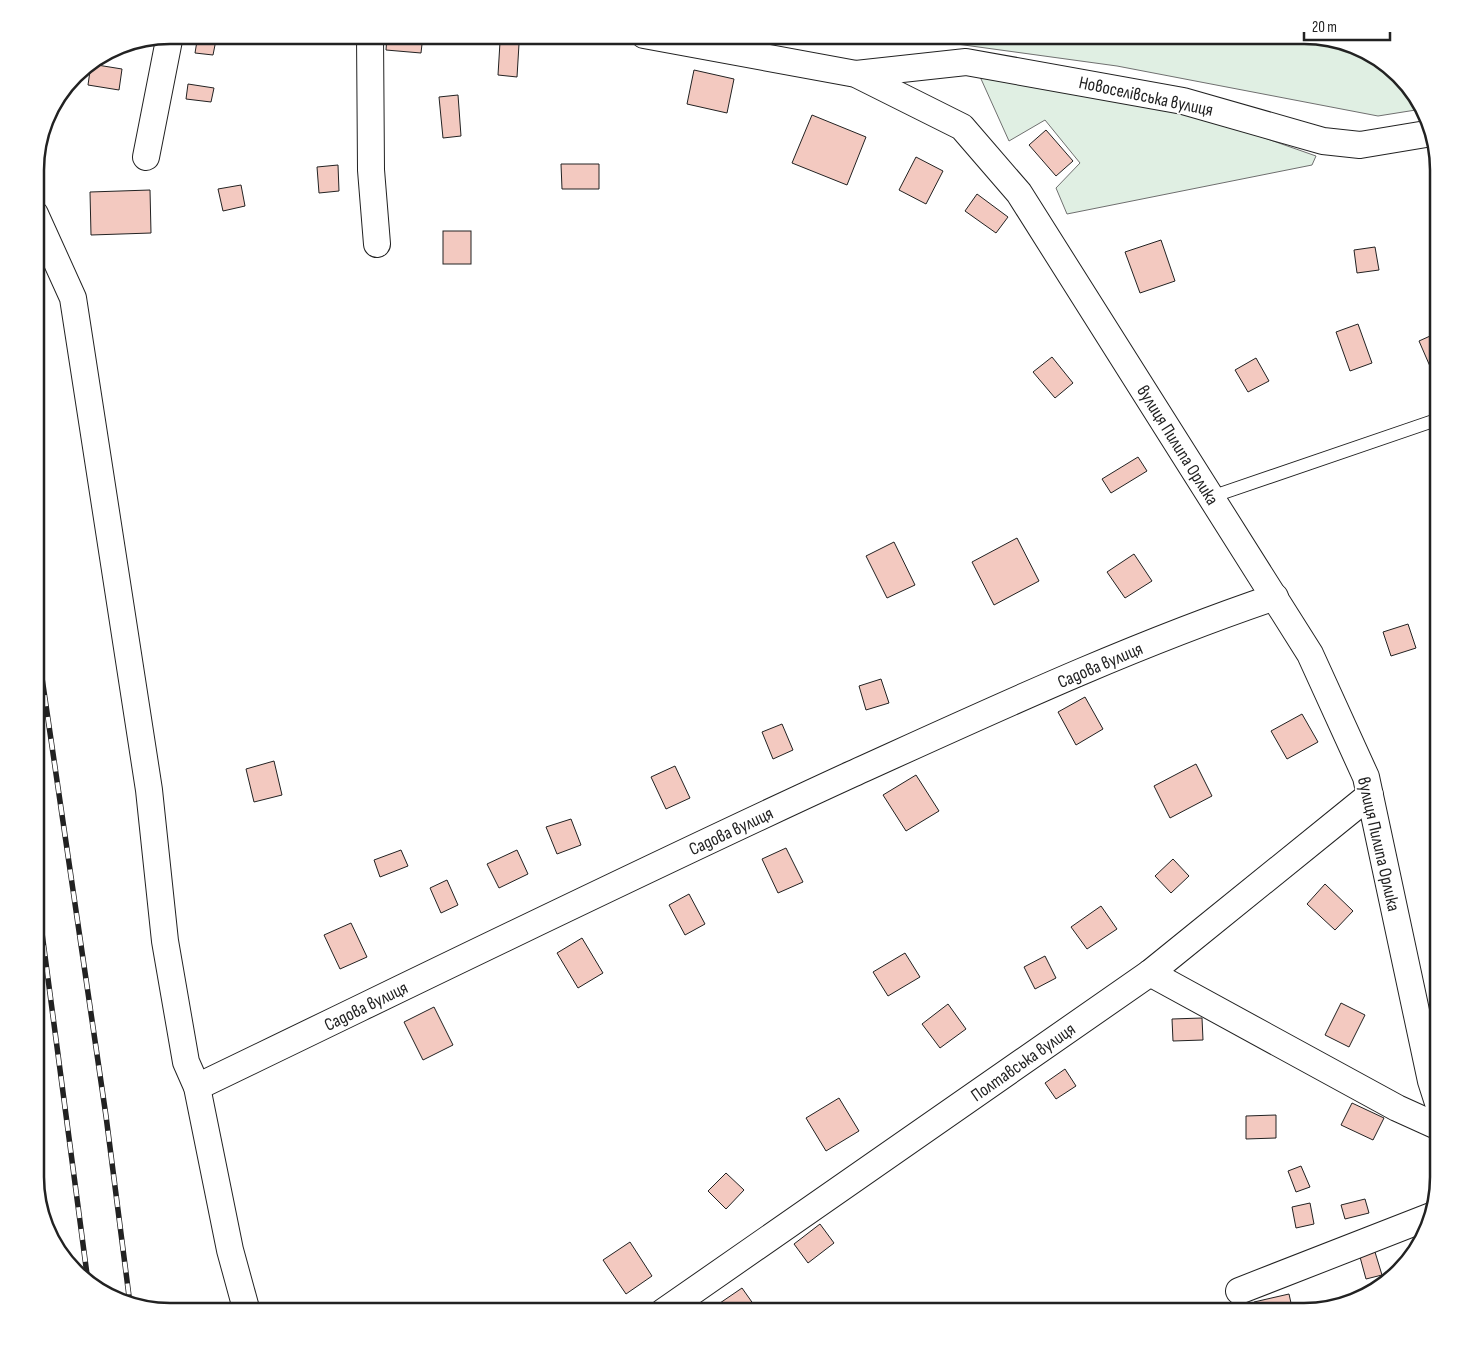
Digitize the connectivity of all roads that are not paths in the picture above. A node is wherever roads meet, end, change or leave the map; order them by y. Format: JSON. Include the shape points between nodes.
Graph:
{"nodes":[{"id":1,"x":168,"y":44,"type":"edge"},
{"id":2,"x":370,"y":44,"type":"edge"},
{"id":3,"x":693,"y":44,"type":"edge"},
{"id":4,"x":856,"y":74,"type":"junction"},
{"id":5,"x":1425,"y":134,"type":"edge"},
{"id":6,"x":146,"y":157,"type":"dead end"},
{"id":7,"x":44,"y":234,"type":"edge"},
{"id":8,"x":377,"y":244,"type":"dead end"},
{"id":9,"x":1430,"y":422,"type":"edge"},
{"id":10,"x":1211,"y":496,"type":"junction"},
{"id":11,"x":1275,"y":598,"type":"junction"},
{"id":12,"x":1370,"y":796,"type":"junction"},
{"id":13,"x":1150,"y":973,"type":"junction"},
{"id":14,"x":1430,"y":1076,"type":"edge"},
{"id":15,"x":197,"y":1087,"type":"junction"},
{"id":16,"x":1430,"y":1123,"type":"edge"},
{"id":17,"x":1424,"y":1219,"type":"edge"},
{"id":18,"x":1239,"y":1291,"type":"dead end"},
{"id":19,"x":245,"y":1303,"type":"edge"},
{"id":20,"x":676,"y":1303,"type":"edge"}],
"edges":[{"from":1,"to":6,"type":"street"},
{"from":2,"to":8,"type":"street","via":[[371,170]]},
{"from":3,"to":4,"type":"street","name":"вулиця Пилипа Орлика"},
{"from":4,"to":5,"type":"street","name":"Новоселівська вулиця","via":[[966,62],[1182,100],[1323,141],[1360,145]]},
{"from":4,"to":10,"type":"street","name":"вулиця Пилипа Орлика","via":[[962,126],[1019,193]]},
{"from":7,"to":15,"type":"street","via":[[73,298],[149,790],[165,941],[186,1062]]},
{"from":9,"to":10,"type":"lane"},
{"from":10,"to":11,"type":"street","name":"вулиця Пилипа Орлика"},
{"from":11,"to":12,"type":"street","name":"вулиця Пилипа Орлика","via":[[1310,654],[1366,777]]},
{"from":11,"to":15,"type":"street","name":"Садова вулиця","via":[[1197,624],[986,713],[728,831]]},
{"from":12,"to":13,"type":"street","name":"Полтавська вулиця"},
{"from":12,"to":14,"type":"street","name":"вулиця Пилипа Орлика"},
{"from":13,"to":16,"type":"street"},
{"from":13,"to":20,"type":"street","name":"Полтавська вулиця"},
{"from":15,"to":19,"type":"street","via":[[230,1250]]},
{"from":17,"to":18,"type":"street"}]}
